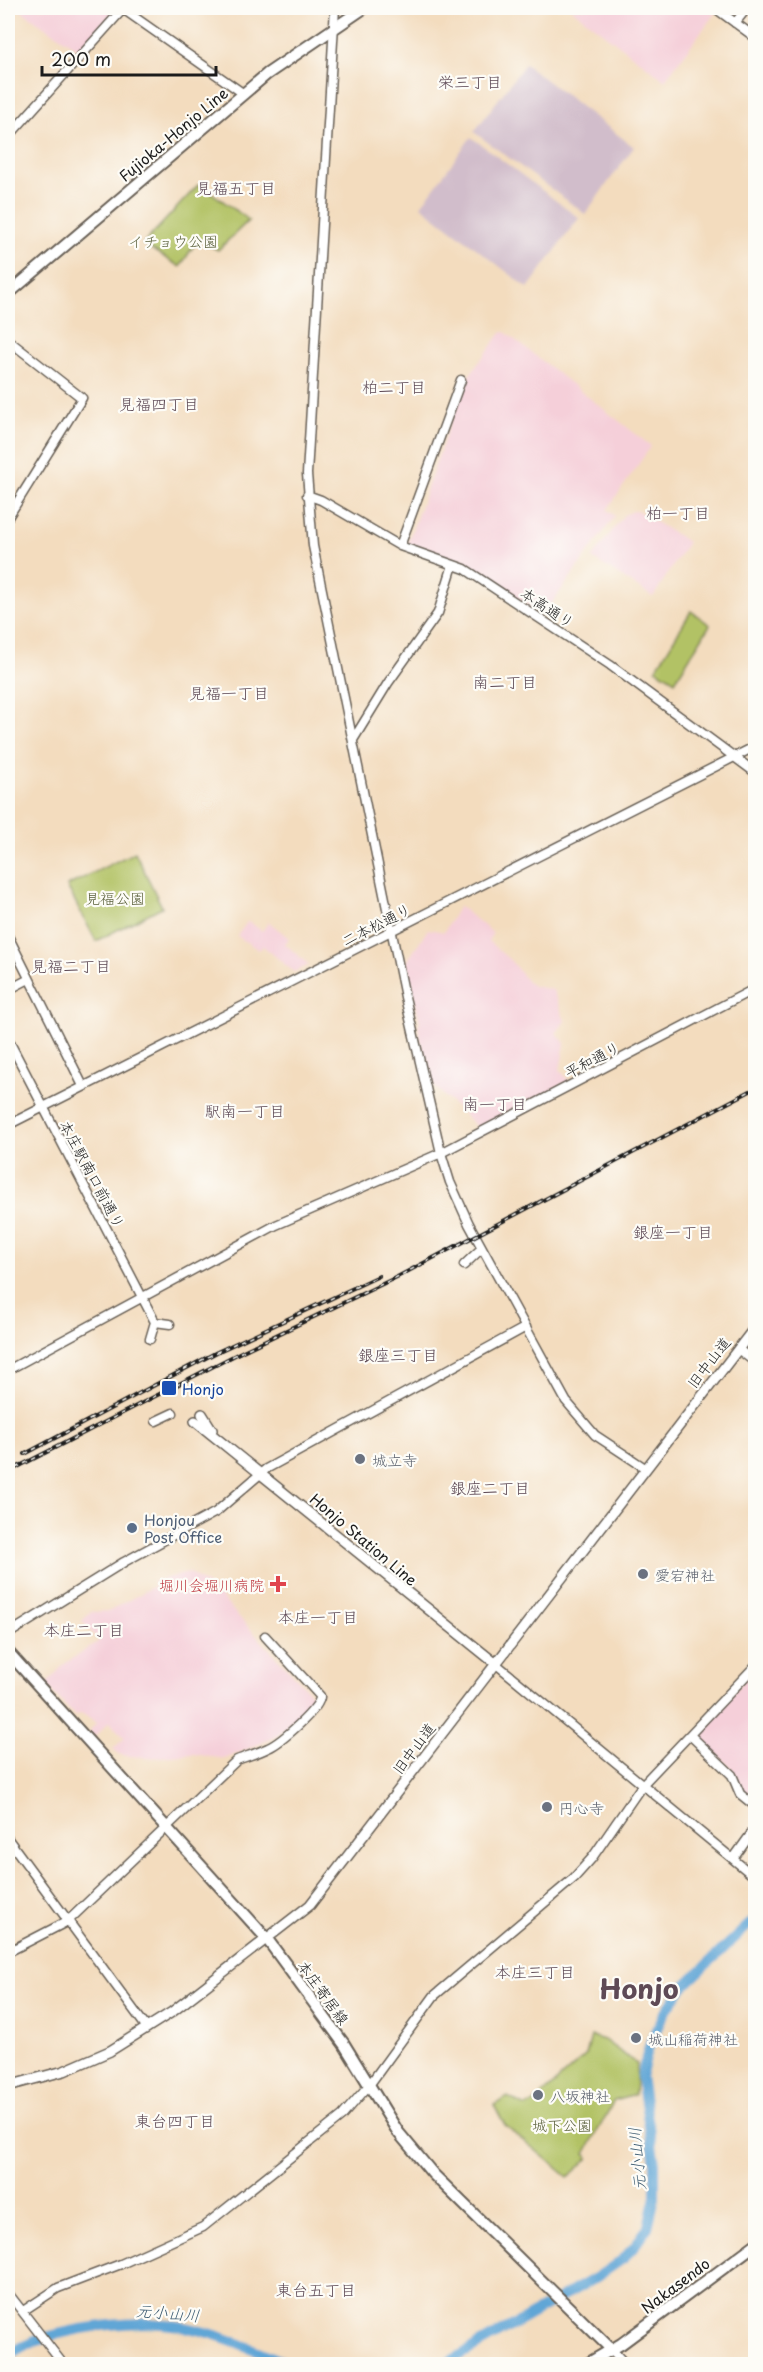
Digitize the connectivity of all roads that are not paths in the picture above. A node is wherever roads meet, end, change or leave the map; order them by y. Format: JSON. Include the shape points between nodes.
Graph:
{"nodes":[{"id":1,"x":335,"y":8,"type":"edge"},
{"id":2,"x":364,"y":8,"type":"edge"},
{"id":3,"x":716,"y":8,"type":"edge"},
{"id":4,"x":747,"y":8,"type":"edge"},
{"id":5,"x":735,"y":23,"type":"junction"},
{"id":6,"x":334,"y":26,"type":"junction"},
{"id":7,"x":756,"y":38,"type":"edge"},
{"id":8,"x":244,"y":94,"type":"junction"},
{"id":9,"x":8,"y":137,"type":"edge"},
{"id":10,"x":8,"y":294,"type":"edge"},
{"id":11,"x":8,"y":340,"type":"edge"},
{"id":12,"x":461,"y":380,"type":"dead end"},
{"id":13,"x":307,"y":495,"type":"junction"},
{"id":14,"x":8,"y":518,"type":"edge"},
{"id":15,"x":400,"y":546,"type":"junction"},
{"id":16,"x":453,"y":565,"type":"junction"},
{"id":17,"x":353,"y":740,"type":"junction"},
{"id":18,"x":756,"y":746,"type":"edge"},
{"id":19,"x":735,"y":756,"type":"junction"},
{"id":20,"x":756,"y":772,"type":"edge"},
{"id":21,"x":392,"y":932,"type":"junction"},
{"id":22,"x":8,"y":936,"type":"edge"},
{"id":23,"x":29,"y":978,"type":"junction"},
{"id":24,"x":756,"y":988,"type":"edge"},
{"id":25,"x":8,"y":990,"type":"edge"},
{"id":26,"x":8,"y":1039,"type":"edge"},
{"id":27,"x":83,"y":1086,"type":"junction"},
{"id":28,"x":42,"y":1107,"type":"junction"},
{"id":29,"x":8,"y":1125,"type":"edge"},
{"id":30,"x":441,"y":1153,"type":"junction"},
{"id":31,"x":482,"y":1248,"type":"junction"},
{"id":32,"x":487,"y":1257,"type":"junction"},
{"id":33,"x":142,"y":1297,"type":"junction"},
{"id":34,"x":155,"y":1322,"type":"junction"},
{"id":35,"x":170,"y":1324,"type":"dead end"},
{"id":36,"x":756,"y":1326,"type":"edge"},
{"id":37,"x":526,"y":1327,"type":"junction"},
{"id":38,"x":150,"y":1339,"type":"dead end"},
{"id":39,"x":738,"y":1349,"type":"junction"},
{"id":40,"x":756,"y":1363,"type":"edge"},
{"id":41,"x":8,"y":1370,"type":"edge"},
{"id":42,"x":173,"y":1413,"type":"dead end"},
{"id":43,"x":198,"y":1418,"type":"dead end"},
{"id":44,"x":156,"y":1421,"type":"dead end"},
{"id":45,"x":645,"y":1468,"type":"junction"},
{"id":46,"x":261,"y":1474,"type":"junction"},
{"id":47,"x":8,"y":1634,"type":"edge"},
{"id":48,"x":265,"y":1636,"type":"dead end"},
{"id":49,"x":8,"y":1652,"type":"edge"},
{"id":50,"x":495,"y":1664,"type":"junction"},
{"id":51,"x":756,"y":1665,"type":"edge"},
{"id":52,"x":690,"y":1735,"type":"junction"},
{"id":53,"x":643,"y":1784,"type":"junction"},
{"id":54,"x":756,"y":1807,"type":"edge"},
{"id":55,"x":166,"y":1827,"type":"junction"},
{"id":56,"x":756,"y":1827,"type":"edge"},
{"id":57,"x":8,"y":1839,"type":"edge"},
{"id":58,"x":733,"y":1859,"type":"junction"},
{"id":59,"x":756,"y":1878,"type":"edge"},
{"id":60,"x":68,"y":1921,"type":"junction"},
{"id":61,"x":267,"y":1939,"type":"junction"},
{"id":62,"x":8,"y":1952,"type":"edge"},
{"id":63,"x":147,"y":2028,"type":"junction"},
{"id":64,"x":370,"y":2084,"type":"junction"},
{"id":65,"x":8,"y":2086,"type":"edge"},
{"id":66,"x":756,"y":2244,"type":"edge"},
{"id":67,"x":8,"y":2294,"type":"edge"},
{"id":68,"x":23,"y":2311,"type":"junction"},
{"id":69,"x":612,"y":2350,"type":"junction"},
{"id":70,"x":63,"y":2364,"type":"edge"},
{"id":71,"x":587,"y":2364,"type":"edge"},
{"id":72,"x":625,"y":2364,"type":"edge"}],
"edges":[{"from":1,"to":6,"type":"street"},
{"from":2,"to":6,"type":"main road","name":"Fujioka-Honjo Line"},
{"from":3,"to":5,"type":"street"},
{"from":4,"to":5,"type":"street"},
{"from":5,"to":7,"type":"street"},
{"from":6,"to":8,"type":"main road","name":"Fujioka-Honjo Line"},
{"from":6,"to":13,"type":"street"},
{"from":8,"to":9,"type":"street","via":[[123,9]]},
{"from":8,"to":10,"type":"main road","name":"Fujioka-Honjo Line"},
{"from":11,"to":14,"type":"street","via":[[82,398]]},
{"from":12,"to":15,"type":"street"},
{"from":13,"to":15,"type":"street","name":"本高通り"},
{"from":13,"to":17,"type":"street","via":[[313,546]]},
{"from":15,"to":16,"type":"street","name":"本高通り"},
{"from":16,"to":17,"type":"street","via":[[438,613]]},
{"from":16,"to":19,"type":"street","name":"本高通り","via":[[548,622]]},
{"from":17,"to":21,"type":"street"},
{"from":18,"to":19,"type":"street","name":"二本松通り"},
{"from":19,"to":20,"type":"street","name":"本高通り"},
{"from":19,"to":21,"type":"street","name":"二本松通り"},
{"from":21,"to":27,"type":"street","name":"二本松通り"},
{"from":21,"to":30,"type":"street"},
{"from":22,"to":23,"type":"street"},
{"from":23,"to":25,"type":"street"},
{"from":23,"to":27,"type":"street"},
{"from":24,"to":30,"type":"street","name":"平和通り"},
{"from":26,"to":28,"type":"street","name":"本庄駅南口前通り"},
{"from":27,"to":28,"type":"street","name":"二本松通り"},
{"from":28,"to":29,"type":"street","name":"二本松通り"},
{"from":28,"to":33,"type":"street","name":"本庄駅南口前通り"},
{"from":30,"to":31,"type":"street","via":[[450,1182]]},
{"from":30,"to":33,"type":"street","name":"平和通り","via":[[276,1225]]},
{"from":31,"to":32,"type":"street"},
{"from":31,"to":32,"type":"street","via":[[464,1265]]},
{"from":32,"to":37,"type":"street"},
{"from":33,"to":34,"type":"street","name":"本庄駅南口前通り"},
{"from":33,"to":41,"type":"street","name":"平和通り"},
{"from":34,"to":35,"type":"street"},
{"from":34,"to":38,"type":"street"},
{"from":36,"to":39,"type":"main road","name":"旧中山道"},
{"from":37,"to":45,"type":"street","via":[[566,1401],[586,1426]]},
{"from":37,"to":46,"type":"street"},
{"from":39,"to":40,"type":"street"},
{"from":39,"to":45,"type":"main road","name":"旧中山道"},
{"from":42,"to":44,"type":"street"},
{"from":43,"to":46,"type":"main road","name":"Honjo Station Line"},
{"from":45,"to":50,"type":"main road","name":"旧中山道"},
{"from":46,"to":47,"type":"street","via":[[216,1512],[124,1562]]},
{"from":46,"to":50,"type":"main road","name":"Honjo Station Line"},
{"from":48,"to":55,"type":"street","via":[[321,1700],[270,1748],[237,1760]]},
{"from":49,"to":55,"type":"main road","name":"本庄寄居線"},
{"from":50,"to":53,"type":"street"},
{"from":50,"to":61,"type":"main road","name":"旧中山道","via":[[324,1889]]},
{"from":51,"to":52,"type":"street"},
{"from":52,"to":53,"type":"street"},
{"from":52,"to":54,"type":"street","via":[[732,1775],[740,1794]]},
{"from":53,"to":58,"type":"street"},
{"from":53,"to":64,"type":"street","via":[[592,1858],[434,1996]]},
{"from":55,"to":60,"type":"street"},
{"from":55,"to":61,"type":"main road","name":"本庄寄居線"},
{"from":56,"to":58,"type":"street"},
{"from":57,"to":60,"type":"street"},
{"from":58,"to":59,"type":"street"},
{"from":60,"to":62,"type":"street"},
{"from":60,"to":63,"type":"street"},
{"from":61,"to":63,"type":"main road","name":"旧中山道"},
{"from":61,"to":64,"type":"main road","name":"本庄寄居線"},
{"from":63,"to":65,"type":"main road","name":"旧中山道","via":[[91,2061]]},
{"from":64,"to":68,"type":"street","via":[[342,2116],[204,2227],[58,2288]]},
{"from":64,"to":69,"type":"main road","name":"本庄寄居線","via":[[398,2132],[427,2167]]},
{"from":66,"to":69,"type":"main road","name":"Nakasendo"},
{"from":67,"to":68,"type":"street"},
{"from":68,"to":70,"type":"street"},
{"from":69,"to":71,"type":"main road","name":"Nakasendo"},
{"from":69,"to":72,"type":"street"}]}
